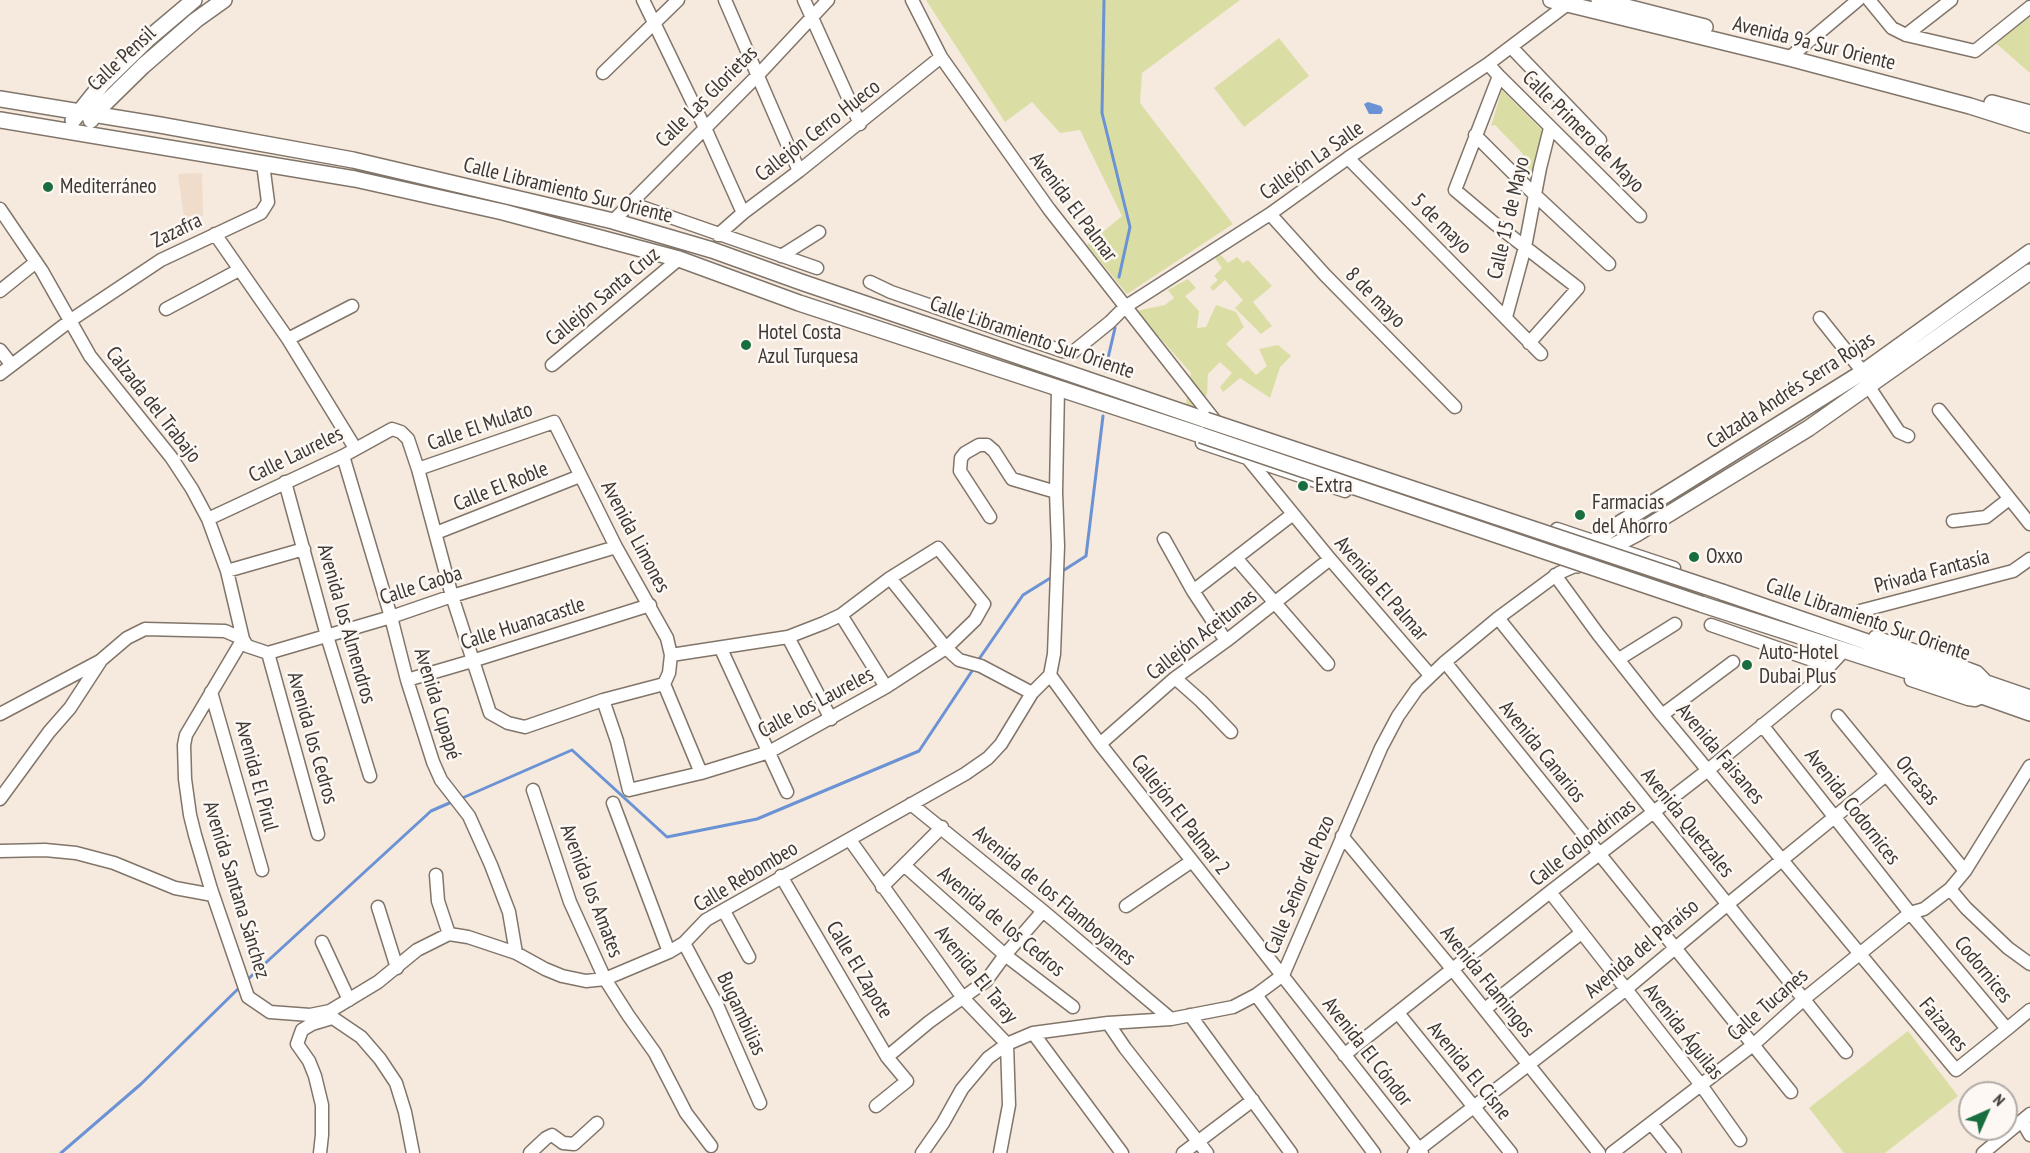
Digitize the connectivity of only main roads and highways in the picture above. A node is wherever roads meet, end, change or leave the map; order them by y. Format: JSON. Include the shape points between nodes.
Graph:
{"nodes":[{"id":1,"x":194,"y":0,"type":"edge"},
{"id":2,"x":224,"y":0,"type":"edge"},
{"id":3,"x":1551,"y":0,"type":"edge"},
{"id":4,"x":1590,"y":3,"type":"edge"},
{"id":5,"x":1793,"y":55,"type":"junction"},
{"id":6,"x":0,"y":99,"type":"edge"},
{"id":7,"x":77,"y":112,"type":"junction"},
{"id":8,"x":2030,"y":113,"type":"edge"},
{"id":9,"x":93,"y":115,"type":"junction"},
{"id":10,"x":0,"y":120,"type":"edge"},
{"id":11,"x":2030,"y":125,"type":"edge"},
{"id":12,"x":67,"y":131,"type":"junction"},
{"id":13,"x":85,"y":134,"type":"junction"},
{"id":14,"x":2030,"y":252,"type":"edge"},
{"id":15,"x":2030,"y":272,"type":"edge"},
{"id":16,"x":1828,"y":395,"type":"junction"},
{"id":17,"x":1836,"y":409,"type":"junction"},
{"id":18,"x":1948,"y":676,"type":"junction"},
{"id":19,"x":1984,"y":689,"type":"junction"},
{"id":20,"x":2030,"y":698,"type":"edge"},
{"id":21,"x":2030,"y":713,"type":"edge"}],
"edges":[{"from":1,"to":7,"type":"main road","name":"Calle Pensil","via":[[149,38]]},
{"from":2,"to":9,"type":"main road","name":"Calle Pensil","via":[[143,66]]},
{"from":3,"to":4,"type":"main road","name":"Avenida 9a Sur Oriente"},
{"from":4,"to":5,"type":"main road","name":"Avenida 9a Sur Oriente"},
{"from":5,"to":8,"type":"main road","name":"Avenida 9a Sur Oriente"},
{"from":5,"to":11,"type":"main road","name":"Avenida 9a Sur Oriente"},
{"from":6,"to":7,"type":"main road","name":"Calle Libramiento Sur Oriente"},
{"from":7,"to":9,"type":"main road","name":"Calle Libramiento Sur Oriente"},
{"from":7,"to":12,"type":"main road","name":"Calle Pensil"},
{"from":9,"to":13,"type":"main road","name":"Calle Pensil"},
{"from":9,"to":18,"type":"main road","name":"Calle Libramiento Sur Oriente","bridge":true,"via":[[353,160],[613,221],[712,250]]},
{"from":10,"to":12,"type":"main road","name":"Calle Libramiento Sur Oriente"},
{"from":12,"to":13,"type":"main road","name":"Calle Libramiento Sur Oriente"},
{"from":13,"to":18,"type":"main road","name":"Calle Libramiento Sur Oriente","bridge":true,"via":[[356,178],[679,259],[799,303],[1692,601]]},
{"from":14,"to":16,"type":"main road","name":"Calzada Andrés Serra Rojas"},
{"from":15,"to":17,"type":"main road","name":"Calzada Andrés Serra Rojas"},
{"from":16,"to":17,"type":"main road"},
{"from":16,"to":17,"type":"main road","name":"Calzada Andrés Serra Rojas","via":[[1593,541],[1566,567],[1611,547]]},
{"from":18,"to":19,"type":"main road","name":"Calle Libramiento Sur Oriente"},
{"from":19,"to":20,"type":"main road","name":"Calle Libramiento Sur Oriente"},
{"from":19,"to":21,"type":"main road","name":"Calle Libramiento Sur Oriente"}]}
